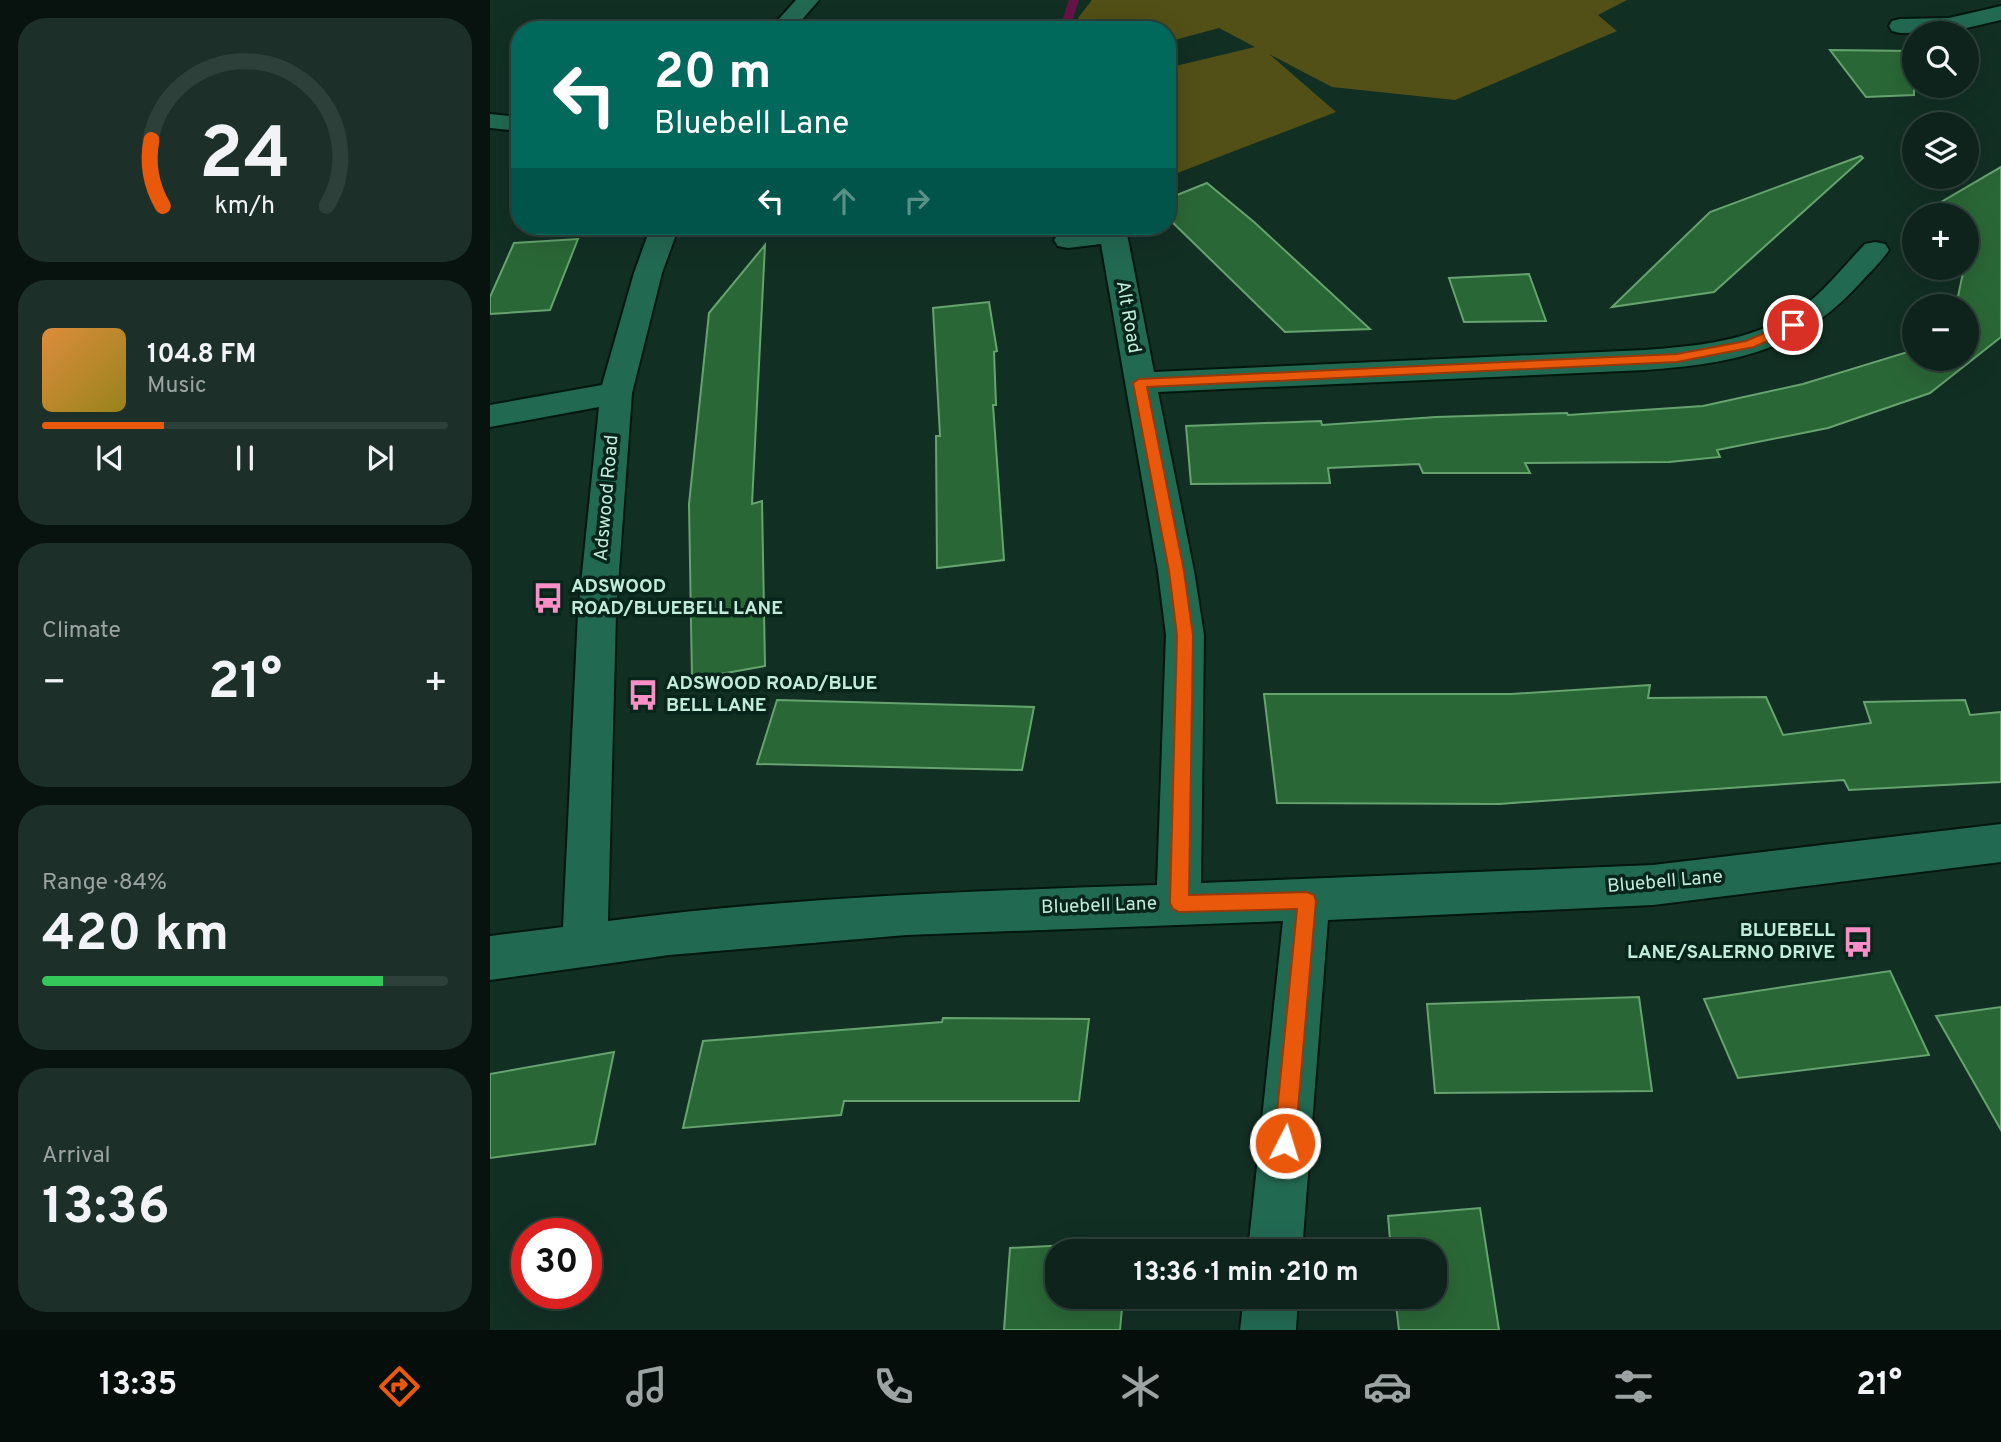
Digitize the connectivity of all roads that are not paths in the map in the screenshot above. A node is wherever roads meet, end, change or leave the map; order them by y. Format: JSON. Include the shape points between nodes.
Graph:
{"nodes":[{"id":1,"x":808,"y":0,"type":"edge"},
{"id":2,"x":2001,"y":13,"type":"edge"},
{"id":3,"x":788,"y":21,"type":"edge"},
{"id":4,"x":1900,"y":26,"type":"dead end"},
{"id":5,"x":490,"y":121,"type":"edge"},
{"id":6,"x":511,"y":123,"type":"edge"},
{"id":7,"x":663,"y":235,"type":"edge"},
{"id":8,"x":1106,"y":235,"type":"edge"},
{"id":9,"x":1113,"y":235,"type":"edge"},
{"id":10,"x":1068,"y":240,"type":"dead end"},
{"id":11,"x":1875,"y":250,"type":"dead end"},
{"id":12,"x":1139,"y":383,"type":"junction"},
{"id":13,"x":616,"y":393,"type":"junction"},
{"id":14,"x":490,"y":416,"type":"edge"},
{"id":15,"x":2001,"y":843,"type":"edge"},
{"id":16,"x":1307,"y":901,"type":"junction"},
{"id":17,"x":1179,"y":903,"type":"junction"},
{"id":18,"x":585,"y":945,"type":"junction"},
{"id":19,"x":490,"y":958,"type":"edge"},
{"id":20,"x":1276,"y":1239,"type":"edge"},
{"id":21,"x":1270,"y":1309,"type":"edge"},
{"id":22,"x":1268,"y":1330,"type":"edge"}],
"edges":[{"from":1,"to":3,"type":"street"},
{"from":2,"to":4,"type":"street","via":[[1949,25]]},
{"from":5,"to":6,"type":"street"},
{"from":7,"to":13,"type":"street","name":"Adswood Road"},
{"from":8,"to":10,"type":"street","name":"Alt Road"},
{"from":9,"to":12,"type":"street","name":"Alt Road"},
{"from":11,"to":12,"type":"street","via":[[1810,315],[1749,344],[1713,353]]},
{"from":12,"to":17,"type":"street","name":"Alt Road","via":[[1185,635]]},
{"from":13,"to":14,"type":"street"},
{"from":13,"to":18,"type":"street","name":"Adswood Road","via":[[597,613]]},
{"from":15,"to":16,"type":"street","name":"Bluebell Lane","via":[[1653,884]]},
{"from":16,"to":17,"type":"street","name":"Bluebell Lane"},
{"from":16,"to":20,"type":"street"},
{"from":17,"to":18,"type":"street","name":"Bluebell Lane","via":[[893,915]]},
{"from":18,"to":19,"type":"street","name":"Bluebell Lane"},
{"from":21,"to":22,"type":"street"}]}
